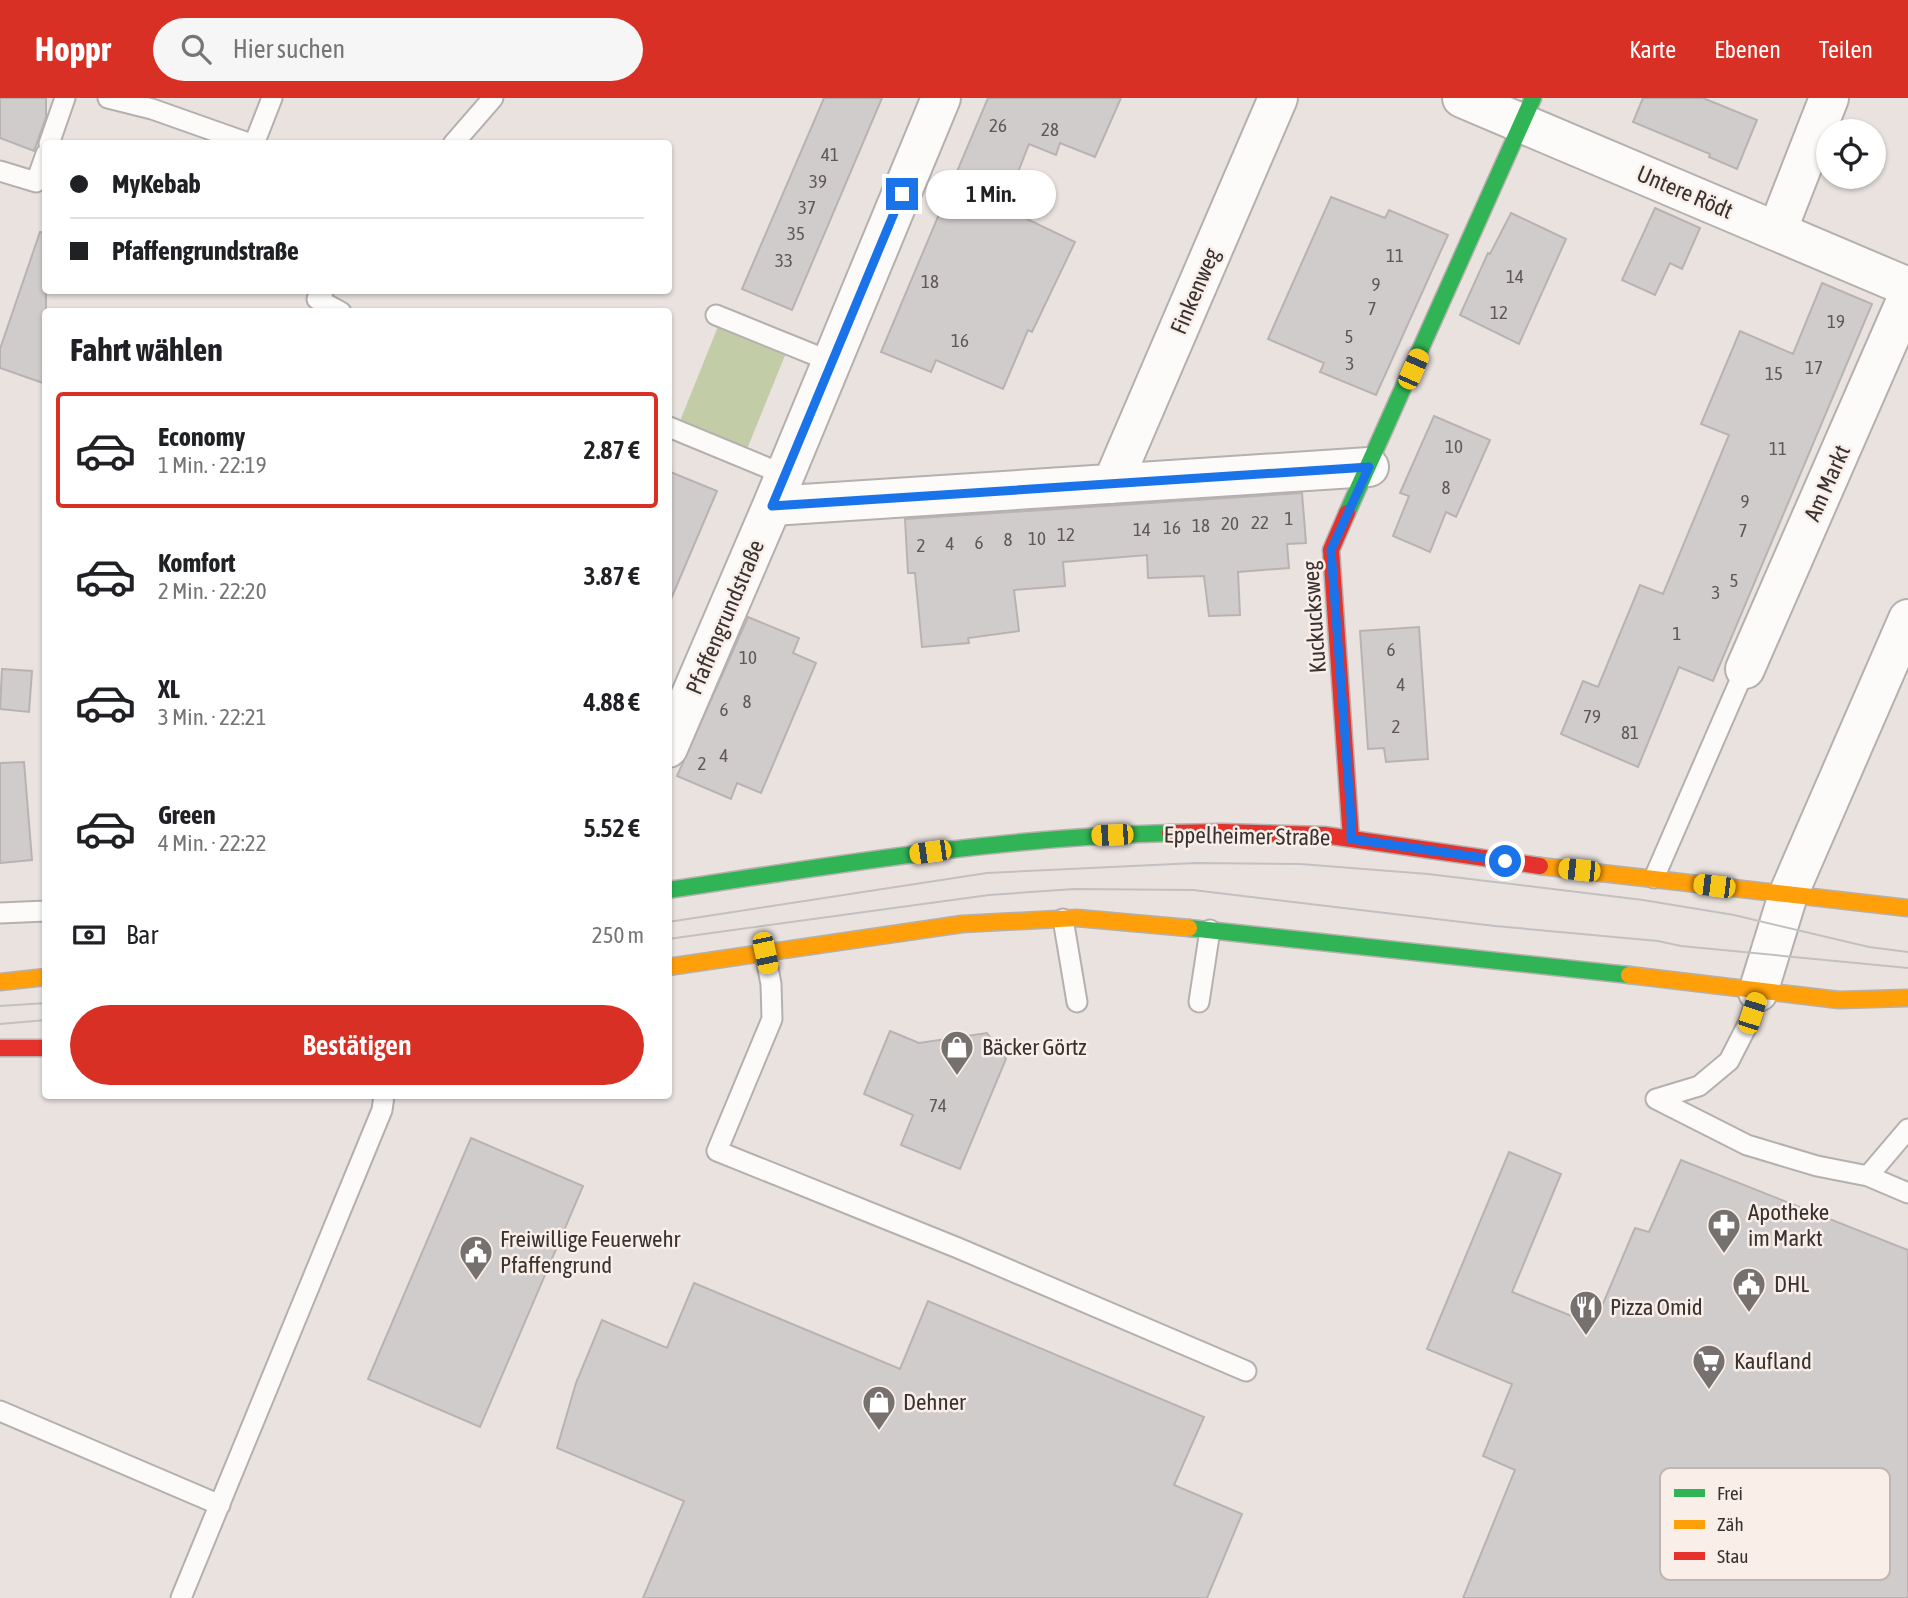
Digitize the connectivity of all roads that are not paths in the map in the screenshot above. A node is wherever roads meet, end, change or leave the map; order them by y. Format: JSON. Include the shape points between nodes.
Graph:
{"nodes":[{"id":1,"x":65,"y":98,"type":"edge"},
{"id":2,"x":108,"y":98,"type":"edge"},
{"id":3,"x":272,"y":98,"type":"edge"},
{"id":4,"x":493,"y":98,"type":"edge"},
{"id":5,"x":941,"y":98,"type":"edge"},
{"id":6,"x":1278,"y":98,"type":"edge"},
{"id":7,"x":1462,"y":98,"type":"edge"},
{"id":8,"x":1829,"y":98,"type":"edge"},
{"id":9,"x":154,"y":104,"type":"edge"},
{"id":10,"x":1527,"y":111,"type":"edge"},
{"id":11,"x":50,"y":140,"type":"edge"},
{"id":12,"x":242,"y":140,"type":"edge"},
{"id":13,"x":254,"y":140,"type":"edge"},
{"id":14,"x":456,"y":140,"type":"edge"},
{"id":15,"x":42,"y":165,"type":"edge"},
{"id":16,"x":0,"y":171,"type":"edge"},
{"id":17,"x":1777,"y":232,"type":"junction"},
{"id":18,"x":1908,"y":287,"type":"edge"},
{"id":19,"x":321,"y":294,"type":"edge"},
{"id":20,"x":1908,"y":296,"type":"edge"},
{"id":21,"x":334,"y":308,"type":"edge"},
{"id":22,"x":716,"y":314,"type":"dead end"},
{"id":23,"x":832,"y":362,"type":"junction"},
{"id":24,"x":672,"y":429,"type":"edge"},
{"id":25,"x":1369,"y":467,"type":"junction"},
{"id":26,"x":1112,"y":484,"type":"junction"},
{"id":27,"x":779,"y":491,"type":"junction"},
{"id":28,"x":1908,"y":619,"type":"edge"},
{"id":29,"x":1745,"y":669,"type":"joint"},
{"id":30,"x":672,"y":739,"type":"edge"},
{"id":31,"x":1351,"y":839,"type":"junction"},
{"id":32,"x":1654,"y":878,"type":"junction"},
{"id":33,"x":672,"y":889,"type":"edge"},
{"id":34,"x":1788,"y":895,"type":"junction"},
{"id":35,"x":1908,"y":908,"type":"edge"},
{"id":36,"x":42,"y":911,"type":"edge"},
{"id":37,"x":0,"y":913,"type":"edge"},
{"id":38,"x":1063,"y":919,"type":"junction"},
{"id":39,"x":1210,"y":930,"type":"junction"},
{"id":40,"x":765,"y":953,"type":"junction"},
{"id":41,"x":672,"y":966,"type":"edge"},
{"id":42,"x":42,"y":977,"type":"edge"},
{"id":43,"x":0,"y":982,"type":"edge"},
{"id":44,"x":1758,"y":992,"type":"junction"},
{"id":45,"x":1908,"y":998,"type":"edge"},
{"id":46,"x":1077,"y":1002,"type":"dead end"},
{"id":47,"x":1199,"y":1002,"type":"dead end"},
{"id":48,"x":0,"y":1048,"type":"edge"},
{"id":49,"x":42,"y":1048,"type":"edge"},
{"id":50,"x":384,"y":1099,"type":"edge"},
{"id":51,"x":1908,"y":1129,"type":"edge"},
{"id":52,"x":1868,"y":1176,"type":"junction"},
{"id":53,"x":1908,"y":1193,"type":"edge"},
{"id":54,"x":1245,"y":1371,"type":"dead end"},
{"id":55,"x":0,"y":1411,"type":"edge"},
{"id":56,"x":220,"y":1506,"type":"junction"},
{"id":57,"x":181,"y":1598,"type":"edge"}],
"edges":[{"from":1,"to":11,"type":"lane"},
{"from":2,"to":9,"type":"lane"},
{"from":3,"to":13,"type":"lane"},
{"from":4,"to":14,"type":"lane"},
{"from":5,"to":23,"type":"street","name":"Pfaffengrundstraße"},
{"from":6,"to":26,"type":"street","name":"Finkenweg"},
{"from":7,"to":10,"type":"street","name":"Untere Rödt"},
{"from":8,"to":17,"type":"street"},
{"from":9,"to":12,"type":"lane"},
{"from":10,"to":17,"type":"street","name":"Untere Rödt"},
{"from":10,"to":25,"type":"main road","name":"Kuckucksweg"},
{"from":15,"to":16,"type":"lane","via":[[36,182]]},
{"from":17,"to":18,"type":"street","name":"Untere Rödt"},
{"from":19,"to":21,"type":"lane","via":[[317,299]]},
{"from":20,"to":29,"type":"street","name":"Am Markt"},
{"from":22,"to":23,"type":"lane"},
{"from":23,"to":27,"type":"street","name":"Pfaffengrundstraße"},
{"from":24,"to":27,"type":"lane"},
{"from":25,"to":26,"type":"street"},
{"from":25,"to":31,"type":"main road","name":"Kuckucksweg","via":[[1331,550]]},
{"from":26,"to":27,"type":"street"},
{"from":27,"to":30,"type":"street","name":"Pfaffengrundstraße"},
{"from":28,"to":34,"type":"street"},
{"from":29,"to":32,"type":"lane"},
{"from":31,"to":32,"type":"main road","name":"Eppelheimer Straße"},
{"from":31,"to":33,"type":"main road","name":"Eppelheimer Straße","via":[[1205,832],[1089,836],[953,848]]},
{"from":32,"to":34,"type":"main road","name":"Eppelheimer Straße"},
{"from":34,"to":35,"type":"main road","name":"Eppelheimer Straße"},
{"from":34,"to":44,"type":"street"},
{"from":36,"to":37,"type":"lane"},
{"from":38,"to":39,"type":"main road"},
{"from":38,"to":40,"type":"main road","via":[[962,924]]},
{"from":38,"to":46,"type":"lane"},
{"from":39,"to":44,"type":"main road"},
{"from":39,"to":47,"type":"lane"},
{"from":40,"to":41,"type":"main road"},
{"from":40,"to":54,"type":"lane","via":[[772,1019],[717,1151]]},
{"from":42,"to":43,"type":"main road"},
{"from":44,"to":45,"type":"main road","via":[[1839,1000]]},
{"from":44,"to":52,"type":"lane","via":[[1729,1061],[1699,1086],[1656,1098],[1747,1145]]},
{"from":48,"to":49,"type":"main road"},
{"from":50,"to":56,"type":"lane"},
{"from":51,"to":52,"type":"lane"},
{"from":52,"to":53,"type":"lane"},
{"from":55,"to":56,"type":"lane"},
{"from":56,"to":57,"type":"lane"}]}
